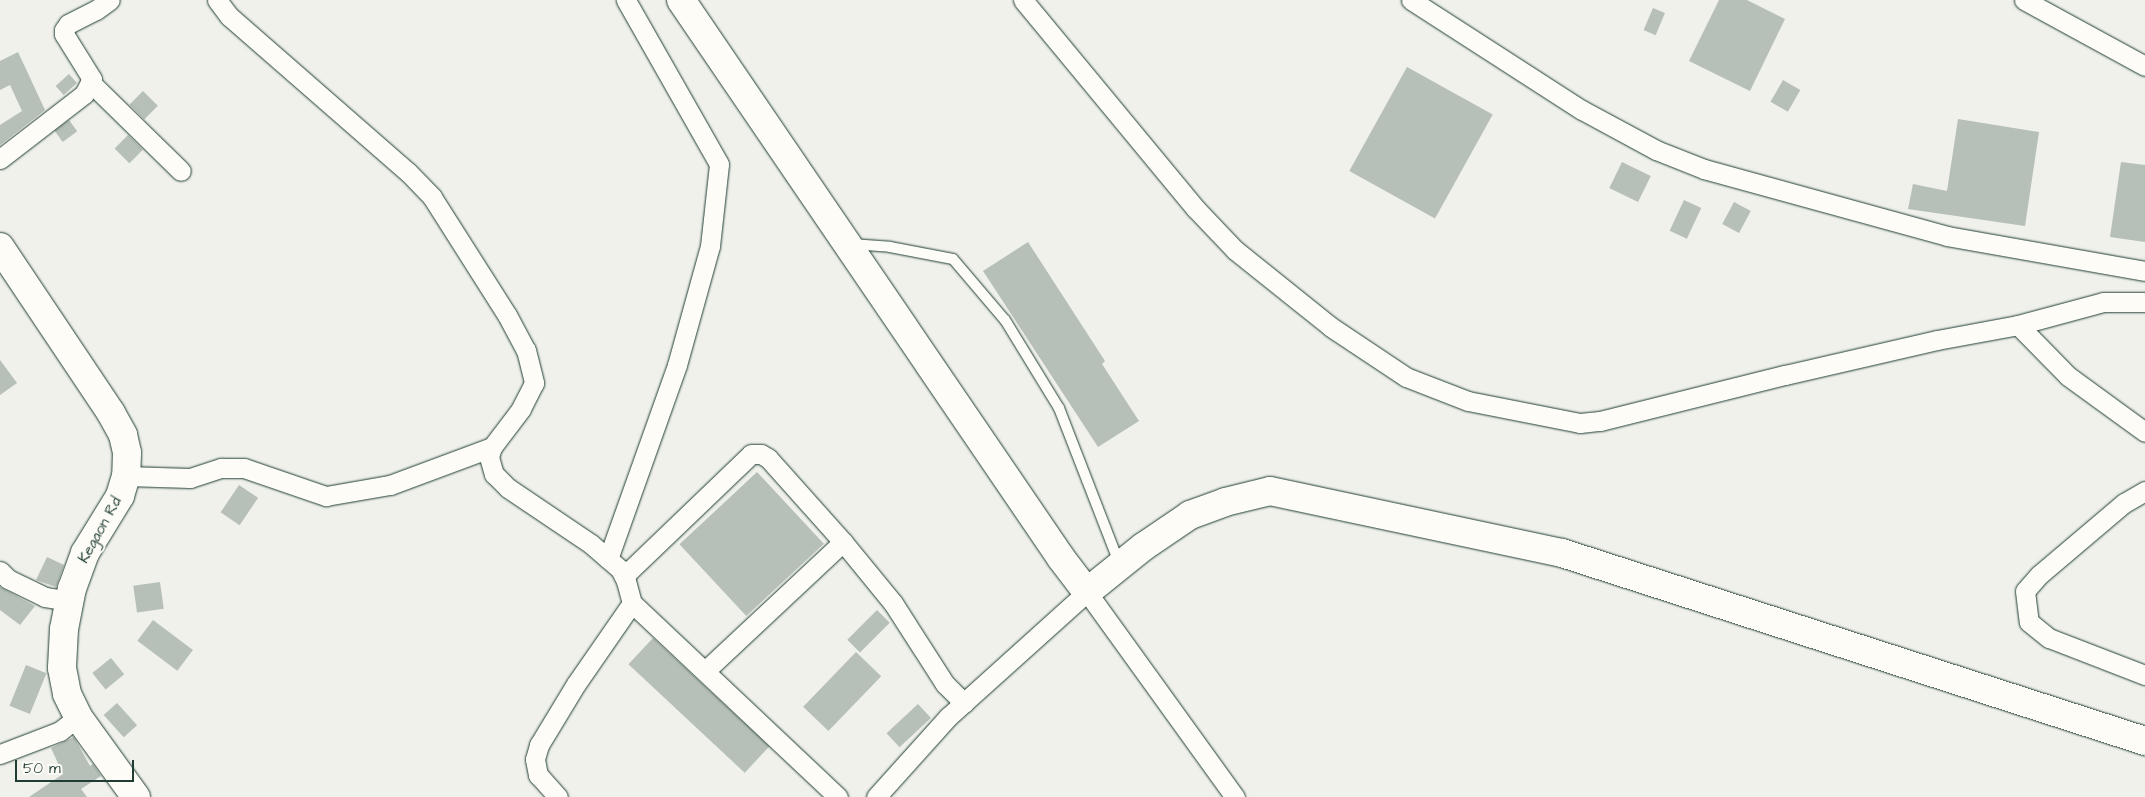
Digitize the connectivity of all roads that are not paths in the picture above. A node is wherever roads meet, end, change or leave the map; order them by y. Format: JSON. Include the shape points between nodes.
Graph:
{"nodes":[{"id":1,"x":110,"y":0,"type":"edge"},
{"id":2,"x":217,"y":0,"type":"edge"},
{"id":3,"x":626,"y":0,"type":"edge"},
{"id":4,"x":682,"y":0,"type":"edge"},
{"id":5,"x":1023,"y":0,"type":"edge"},
{"id":6,"x":1411,"y":0,"type":"edge"},
{"id":7,"x":2024,"y":0,"type":"edge"},
{"id":8,"x":1436,"y":7,"type":"edge"},
{"id":9,"x":2145,"y":66,"type":"edge"},
{"id":10,"x":90,"y":82,"type":"junction"},
{"id":11,"x":0,"y":159,"type":"edge"},
{"id":12,"x":181,"y":171,"type":"dead end"},
{"id":13,"x":847,"y":244,"type":"junction"},
{"id":14,"x":4,"y":262,"type":"edge"},
{"id":15,"x":2145,"y":271,"type":"edge"},
{"id":16,"x":2145,"y":302,"type":"edge"},
{"id":17,"x":2018,"y":325,"type":"junction"},
{"id":18,"x":2145,"y":432,"type":"edge"},
{"id":19,"x":492,"y":447,"type":"junction"},
{"id":20,"x":126,"y":476,"type":"junction"},
{"id":21,"x":2145,"y":491,"type":"edge"},
{"id":22,"x":843,"y":542,"type":"junction"},
{"id":23,"x":608,"y":559,"type":"junction"},
{"id":24,"x":1120,"y":566,"type":"junction"},
{"id":25,"x":0,"y":572,"type":"edge"},
{"id":26,"x":624,"y":576,"type":"junction"},
{"id":27,"x":1087,"y":592,"type":"junction"},
{"id":28,"x":70,"y":601,"type":"junction"},
{"id":29,"x":632,"y":604,"type":"junction"},
{"id":30,"x":705,"y":671,"type":"junction"},
{"id":31,"x":2145,"y":675,"type":"edge"},
{"id":32,"x":964,"y":703,"type":"junction"},
{"id":33,"x":78,"y":717,"type":"junction"},
{"id":34,"x":2145,"y":741,"type":"edge"},
{"id":35,"x":0,"y":754,"type":"edge"},
{"id":36,"x":136,"y":797,"type":"edge"},
{"id":37,"x":558,"y":797,"type":"edge"},
{"id":38,"x":838,"y":797,"type":"edge"},
{"id":39,"x":876,"y":797,"type":"edge"},
{"id":40,"x":1234,"y":797,"type":"edge"}],
"edges":[{"from":1,"to":10,"type":"street","via":[[68,24],[64,30],[92,79]]},
{"from":2,"to":19,"type":"street","via":[[229,16],[388,154],[432,197],[506,315],[526,350],[534,383],[522,409]]},
{"from":3,"to":23,"type":"street","via":[[719,164],[710,246],[677,365]]},
{"from":4,"to":13,"type":"street"},
{"from":5,"to":17,"type":"street","via":[[1196,209],[1235,250],[1330,327],[1406,377],[1468,401],[1580,423],[1600,421],[1937,340]]},
{"from":6,"to":8,"type":"street"},
{"from":7,"to":9,"type":"street"},
{"from":8,"to":15,"type":"street","via":[[1582,110],[1656,150],[1704,169],[1947,236]]},
{"from":10,"to":11,"type":"street","via":[[84,94]]},
{"from":10,"to":12,"type":"street"},
{"from":13,"to":24,"type":"lane","via":[[890,247],[953,259],[1005,320],[1060,408]]},
{"from":13,"to":27,"type":"street"},
{"from":14,"to":20,"type":"street","name":"Kegaon Rd","via":[[111,413],[123,435],[127,453]]},
{"from":16,"to":17,"type":"street","via":[[2103,302]]},
{"from":17,"to":18,"type":"street","via":[[2068,376]]},
{"from":19,"to":20,"type":"street","via":[[390,485],[326,496],[244,468],[221,468],[190,478]]},
{"from":19,"to":23,"type":"street","via":[[489,457],[494,474],[508,488]]},
{"from":20,"to":28,"type":"street","name":"Kegaon Rd","via":[[120,496],[85,553]]},
{"from":21,"to":31,"type":"street","via":[[2124,503],[2039,575],[2025,591],[2028,622],[2049,638]]},
{"from":22,"to":26,"type":"street","via":[[768,458],[751,454]]},
{"from":22,"to":30,"type":"street"},
{"from":22,"to":32,"type":"street","via":[[893,603],[945,684]]},
{"from":23,"to":26,"type":"street"},
{"from":24,"to":27,"type":"street"},
{"from":24,"to":34,"type":"street","via":[[1190,515],[1270,491],[1562,553]]},
{"from":25,"to":28,"type":"street","via":[[45,597]]},
{"from":26,"to":29,"type":"street"},
{"from":27,"to":32,"type":"street"},
{"from":27,"to":40,"type":"street"},
{"from":28,"to":33,"type":"street","name":"Kegaon Rd","via":[[64,629],[62,668],[67,694]]},
{"from":29,"to":30,"type":"street"},
{"from":29,"to":37,"type":"street","via":[[576,684],[539,745],[535,759],[538,775]]},
{"from":30,"to":38,"type":"street"},
{"from":32,"to":39,"type":"street"},
{"from":33,"to":35,"type":"street","via":[[60,731]]},
{"from":33,"to":36,"type":"street","name":"Kegaon Rd"}]}
